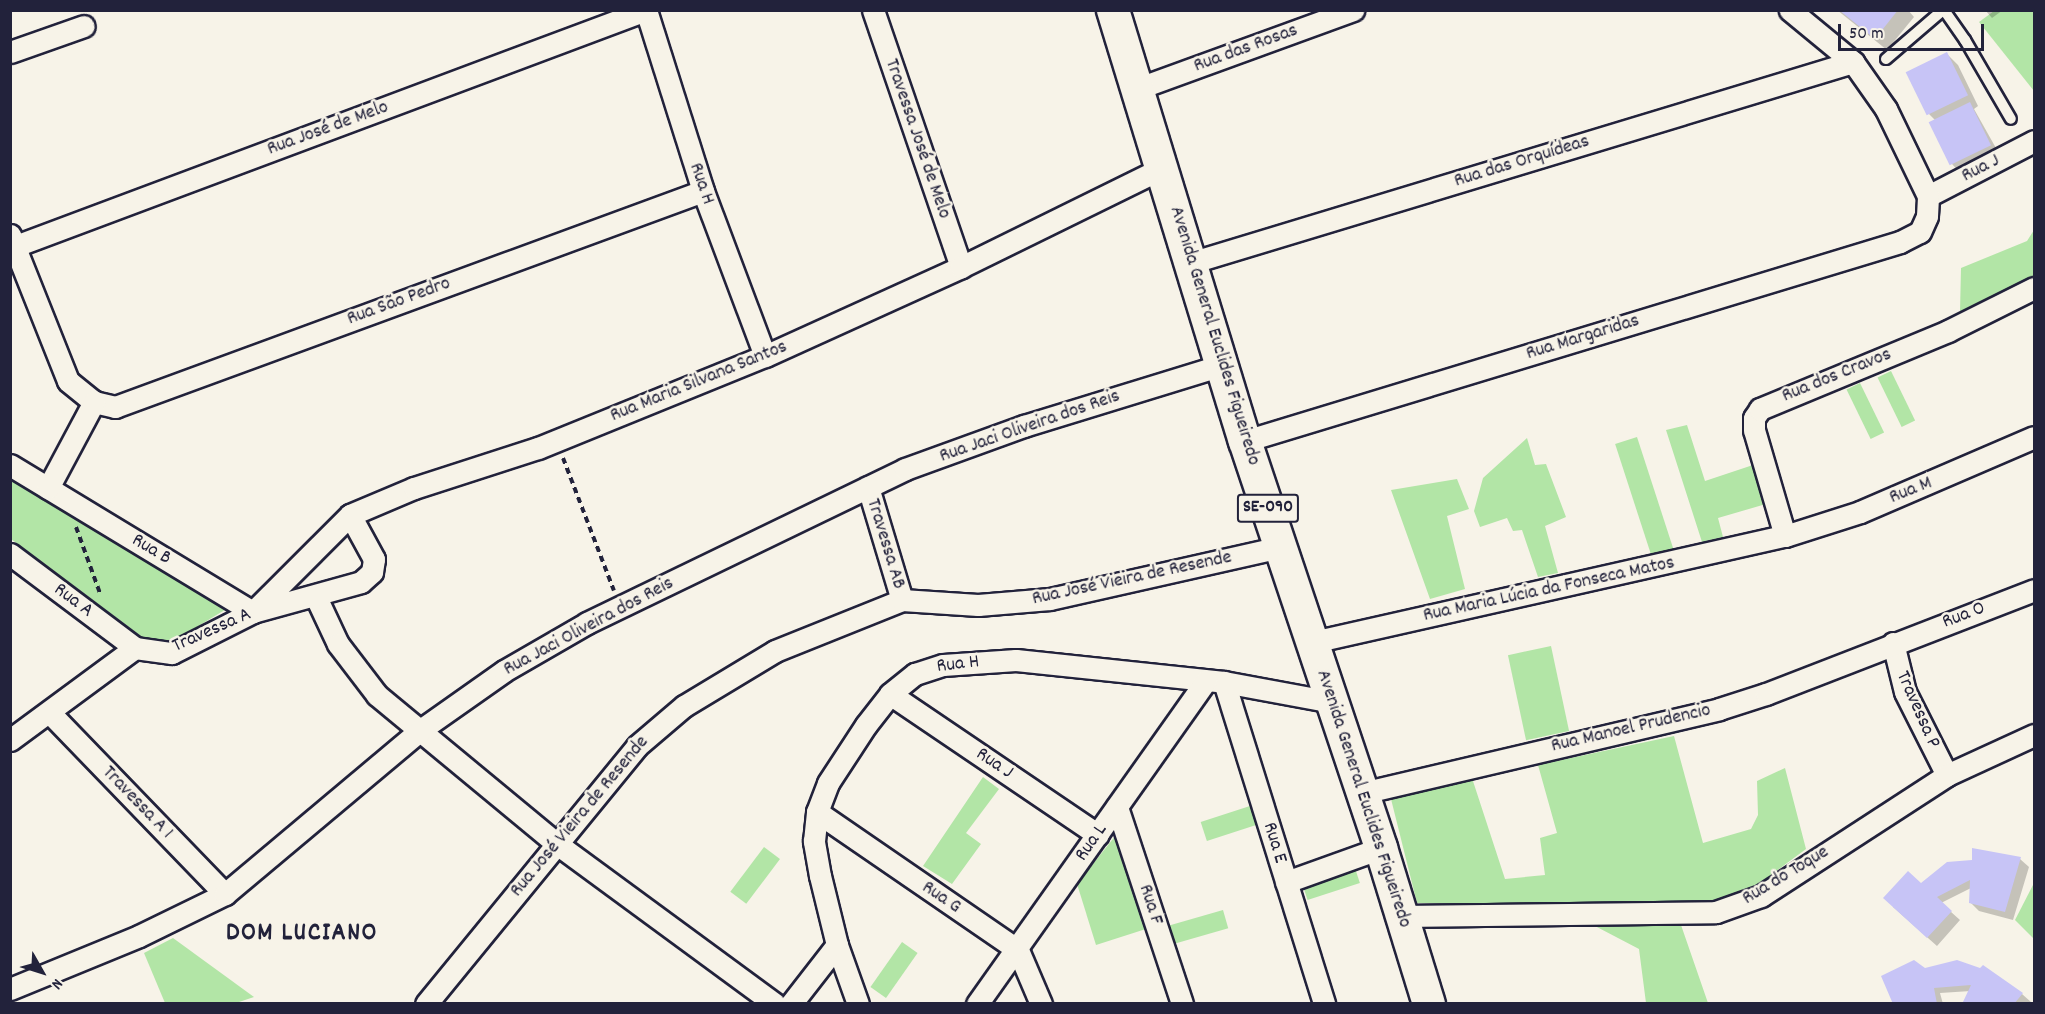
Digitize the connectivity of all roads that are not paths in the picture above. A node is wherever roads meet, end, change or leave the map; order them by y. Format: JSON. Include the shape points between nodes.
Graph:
{"nodes":[{"id":1,"x":646,"y":10,"type":"edge"},
{"id":2,"x":873,"y":10,"type":"edge"},
{"id":3,"x":1113,"y":10,"type":"edge"},
{"id":4,"x":1353,"y":10,"type":"edge"},
{"id":5,"x":1790,"y":10,"type":"edge"},
{"id":6,"x":1943,"y":10,"type":"edge"},
{"id":7,"x":84,"y":26,"type":"dead end"},
{"id":8,"x":10,"y":52,"type":"edge"},
{"id":9,"x":1886,"y":58,"type":"dead end"},
{"id":10,"x":1853,"y":62,"type":"junction"},
{"id":11,"x":1139,"y":88,"type":"junction"},
{"id":12,"x":2011,"y":119,"type":"dead end"},
{"id":13,"x":2034,"y":141,"type":"edge"},
{"id":14,"x":1162,"y":168,"type":"junction"},
{"id":15,"x":703,"y":191,"type":"junction"},
{"id":16,"x":1928,"y":196,"type":"junction"},
{"id":17,"x":12,"y":243,"type":"edge"},
{"id":18,"x":1190,"y":262,"type":"junction"},
{"id":19,"x":960,"y":267,"type":"junction"},
{"id":20,"x":2034,"y":288,"type":"edge"},
{"id":21,"x":765,"y":356,"type":"junction"},
{"id":22,"x":1222,"y":365,"type":"junction"},
{"id":23,"x":94,"y":402,"type":"junction"},
{"id":24,"x":2034,"y":437,"type":"edge"},
{"id":25,"x":1245,"y":441,"type":"junction"},
{"id":26,"x":10,"y":465,"type":"edge"},
{"id":27,"x":868,"y":487,"type":"junction"},
{"id":28,"x":57,"y":493,"type":"junction"},
{"id":29,"x":350,"y":515,"type":"junction"},
{"id":30,"x":1785,"y":536,"type":"junction"},
{"id":31,"x":1280,"y":547,"type":"junction"},
{"id":32,"x":10,"y":554,"type":"edge"},
{"id":33,"x":2034,"y":590,"type":"edge"},
{"id":34,"x":316,"y":597,"type":"junction"},
{"id":35,"x":902,"y":600,"type":"junction"},
{"id":36,"x":253,"y":612,"type":"junction"},
{"id":37,"x":1313,"y":642,"type":"junction"},
{"id":38,"x":1893,"y":643,"type":"junction"},
{"id":39,"x":135,"y":648,"type":"junction"},
{"id":40,"x":1215,"y":682,"type":"junction"},
{"id":41,"x":890,"y":694,"type":"junction"},
{"id":42,"x":1332,"y":702,"type":"junction"},
{"id":43,"x":50,"y":713,"type":"junction"},
{"id":44,"x":418,"y":731,"type":"junction"},
{"id":45,"x":2034,"y":735,"type":"edge"},
{"id":46,"x":10,"y":740,"type":"edge"},
{"id":47,"x":1947,"y":775,"type":"junction"},
{"id":48,"x":1362,"y":793,"type":"junction"},
{"id":49,"x":1117,"y":807,"type":"junction"},
{"id":50,"x":817,"y":812,"type":"junction"},
{"id":51,"x":1098,"y":835,"type":"junction"},
{"id":52,"x":557,"y":844,"type":"junction"},
{"id":53,"x":1381,"y":848,"type":"junction"},
{"id":54,"x":1286,"y":882,"type":"junction"},
{"id":55,"x":225,"y":894,"type":"junction"},
{"id":56,"x":1401,"y":916,"type":"junction"},
{"id":57,"x":837,"y":945,"type":"junction"},
{"id":58,"x":1018,"y":950,"type":"junction"},
{"id":59,"x":10,"y":989,"type":"edge"},
{"id":60,"x":426,"y":1004,"type":"edge"},
{"id":61,"x":775,"y":1004,"type":"edge"},
{"id":62,"x":791,"y":1004,"type":"edge"},
{"id":63,"x":858,"y":1004,"type":"edge"},
{"id":64,"x":977,"y":1004,"type":"edge"},
{"id":65,"x":1041,"y":1004,"type":"edge"},
{"id":66,"x":1182,"y":1004,"type":"edge"},
{"id":67,"x":1324,"y":1004,"type":"edge"},
{"id":68,"x":1429,"y":1004,"type":"edge"}],
"edges":[{"from":1,"to":15,"type":"street","name":"Rua H"},
{"from":1,"to":17,"type":"street","name":"Rua José de Melo"},
{"from":2,"to":19,"type":"street","name":"Travessa José de Melo"},
{"from":3,"to":11,"type":"main road","name":"Avenida General Euclides Figueiredo","number":"SE-090"},
{"from":4,"to":11,"type":"street","name":"Rua das Rosas"},
{"from":5,"to":10,"type":"street"},
{"from":6,"to":9,"type":"lane"},
{"from":6,"to":12,"type":"lane"},
{"from":7,"to":8,"type":"street"},
{"from":10,"to":16,"type":"street","via":[[1886,109]]},
{"from":10,"to":18,"type":"street","name":"Rua das Orquídeas"},
{"from":11,"to":14,"type":"main road","name":"Avenida General Euclides Figueiredo","number":"SE-090"},
{"from":13,"to":16,"type":"street","name":"Rua J"},
{"from":14,"to":18,"type":"main road","name":"Avenida General Euclides Figueiredo","number":"SE-090"},
{"from":14,"to":19,"type":"street","name":"Rua Maria Silvana Santos"},
{"from":15,"to":21,"type":"street","name":"Rua H"},
{"from":15,"to":23,"type":"street","name":"Rua São Pedro","via":[[115,407]]},
{"from":16,"to":25,"type":"street","name":"Rua Margaridas","via":[[1927,216],[1920,232],[1900,242]]},
{"from":17,"to":23,"type":"street","via":[[68,381]]},
{"from":18,"to":22,"type":"main road","name":"Avenida General Euclides Figueiredo","number":"SE-090"},
{"from":19,"to":21,"type":"street","name":"Rua Maria Silvana Santos"},
{"from":20,"to":30,"type":"street","name":"Rua dos Cravos","via":[[1948,331],[1760,409],[1754,418],[1754,430]]},
{"from":21,"to":29,"type":"street","name":"Rua Maria Silvana Santos","via":[[556,440],[414,488]]},
{"from":22,"to":25,"type":"main road","name":"Avenida General Euclides Figueiredo","number":"SE-090"},
{"from":22,"to":27,"type":"street","name":"Rua Jaci Oliveira dos Reis","via":[[1024,426]]},
{"from":23,"to":28,"type":"street"},
{"from":24,"to":30,"type":"street","name":"Rua M","via":[[1860,512]]},
{"from":25,"to":31,"type":"main road","name":"Avenida General Euclides Figueiredo","number":"SE-090"},
{"from":26,"to":28,"type":"street","name":"Rua B"},
{"from":27,"to":35,"type":"street","name":"Travessa AB"},
{"from":27,"to":44,"type":"street","name":"Rua Jaci Oliveira dos Reis","via":[[620,607],[504,671]]},
{"from":28,"to":36,"type":"street","name":"Rua B"},
{"from":29,"to":34,"type":"street","name":"Travessa A","via":[[373,555],[374,568],[361,582]]},
{"from":29,"to":36,"type":"street","name":"Rua Maria Silvana Santos"},
{"from":30,"to":37,"type":"street","name":"Rua Maria Lúcia da Fonseca Matos"},
{"from":31,"to":35,"type":"street","name":"Rua José Vieira de Resende","via":[[1050,599],[978,605]]},
{"from":31,"to":37,"type":"main road","name":"Avenida General Euclides Figueiredo","number":"SE-090"},
{"from":32,"to":39,"type":"street","name":"Rua A"},
{"from":33,"to":38,"type":"street","name":"Rua O"},
{"from":34,"to":36,"type":"street","name":"Travessa A"},
{"from":34,"to":44,"type":"street","via":[[356,670],[377,695]]},
{"from":35,"to":52,"type":"street","name":"Rua José Vieira de Resende","via":[[775,651],[684,706],[656,727],[621,763]]},
{"from":36,"to":39,"type":"street","name":"Travessa A","via":[[172,653]]},
{"from":37,"to":42,"type":"main road","name":"Avenida General Euclides Figueiredo","number":"SE-090"},
{"from":38,"to":47,"type":"street","name":"Travessa P","via":[[1905,692]]},
{"from":38,"to":48,"type":"street","name":"Rua Manoel Prudencio","via":[[1719,709]]},
{"from":39,"to":43,"type":"street"},
{"from":40,"to":41,"type":"street","name":"Rua H","via":[[1016,660],[928,669]]},
{"from":40,"to":42,"type":"street","name":"Rua H"},
{"from":40,"to":49,"type":"street","name":"Rua L"},
{"from":40,"to":54,"type":"street","name":"Rua E"},
{"from":41,"to":50,"type":"street","name":"Rua H","via":[[846,753]]},
{"from":41,"to":51,"type":"street","name":"Rua J"},
{"from":42,"to":48,"type":"main road","name":"Avenida General Euclides Figueiredo","number":"SE-090"},
{"from":43,"to":46,"type":"street"},
{"from":43,"to":55,"type":"street","name":"Travessa A 1"},
{"from":44,"to":52,"type":"street"},
{"from":44,"to":55,"type":"street","name":"Rua Jaci Oliveira dos Reis"},
{"from":45,"to":47,"type":"street","name":"Rua do Toque"},
{"from":47,"to":56,"type":"street","name":"Rua do Toque","via":[[1761,896],[1716,912]]},
{"from":48,"to":53,"type":"main road","name":"Avenida General Euclides Figueiredo","number":"SE-090"},
{"from":49,"to":51,"type":"street","name":"Rua L"},
{"from":49,"to":66,"type":"street","name":"Rua F"},
{"from":50,"to":57,"type":"street","name":"Rua H","via":[[816,852]]},
{"from":50,"to":58,"type":"street","name":"Rua G"},
{"from":51,"to":58,"type":"street","name":"Rua L"},
{"from":52,"to":60,"type":"street","name":"Rua José Vieira de Resende"},
{"from":52,"to":61,"type":"street"},
{"from":53,"to":54,"type":"street"},
{"from":53,"to":56,"type":"main road","name":"Avenida General Euclides Figueiredo","number":"SE-090"},
{"from":54,"to":67,"type":"street","name":"Rua E"},
{"from":55,"to":59,"type":"street","name":"Rua Jaci Oliveira dos Reis","via":[[139,936]]},
{"from":56,"to":68,"type":"main road","name":"Avenida General Euclides Figueiredo","number":"SE-090"},
{"from":57,"to":62,"type":"street"},
{"from":57,"to":63,"type":"street","name":"Rua H"},
{"from":58,"to":64,"type":"street","name":"Rua L"},
{"from":58,"to":65,"type":"street"}]}
